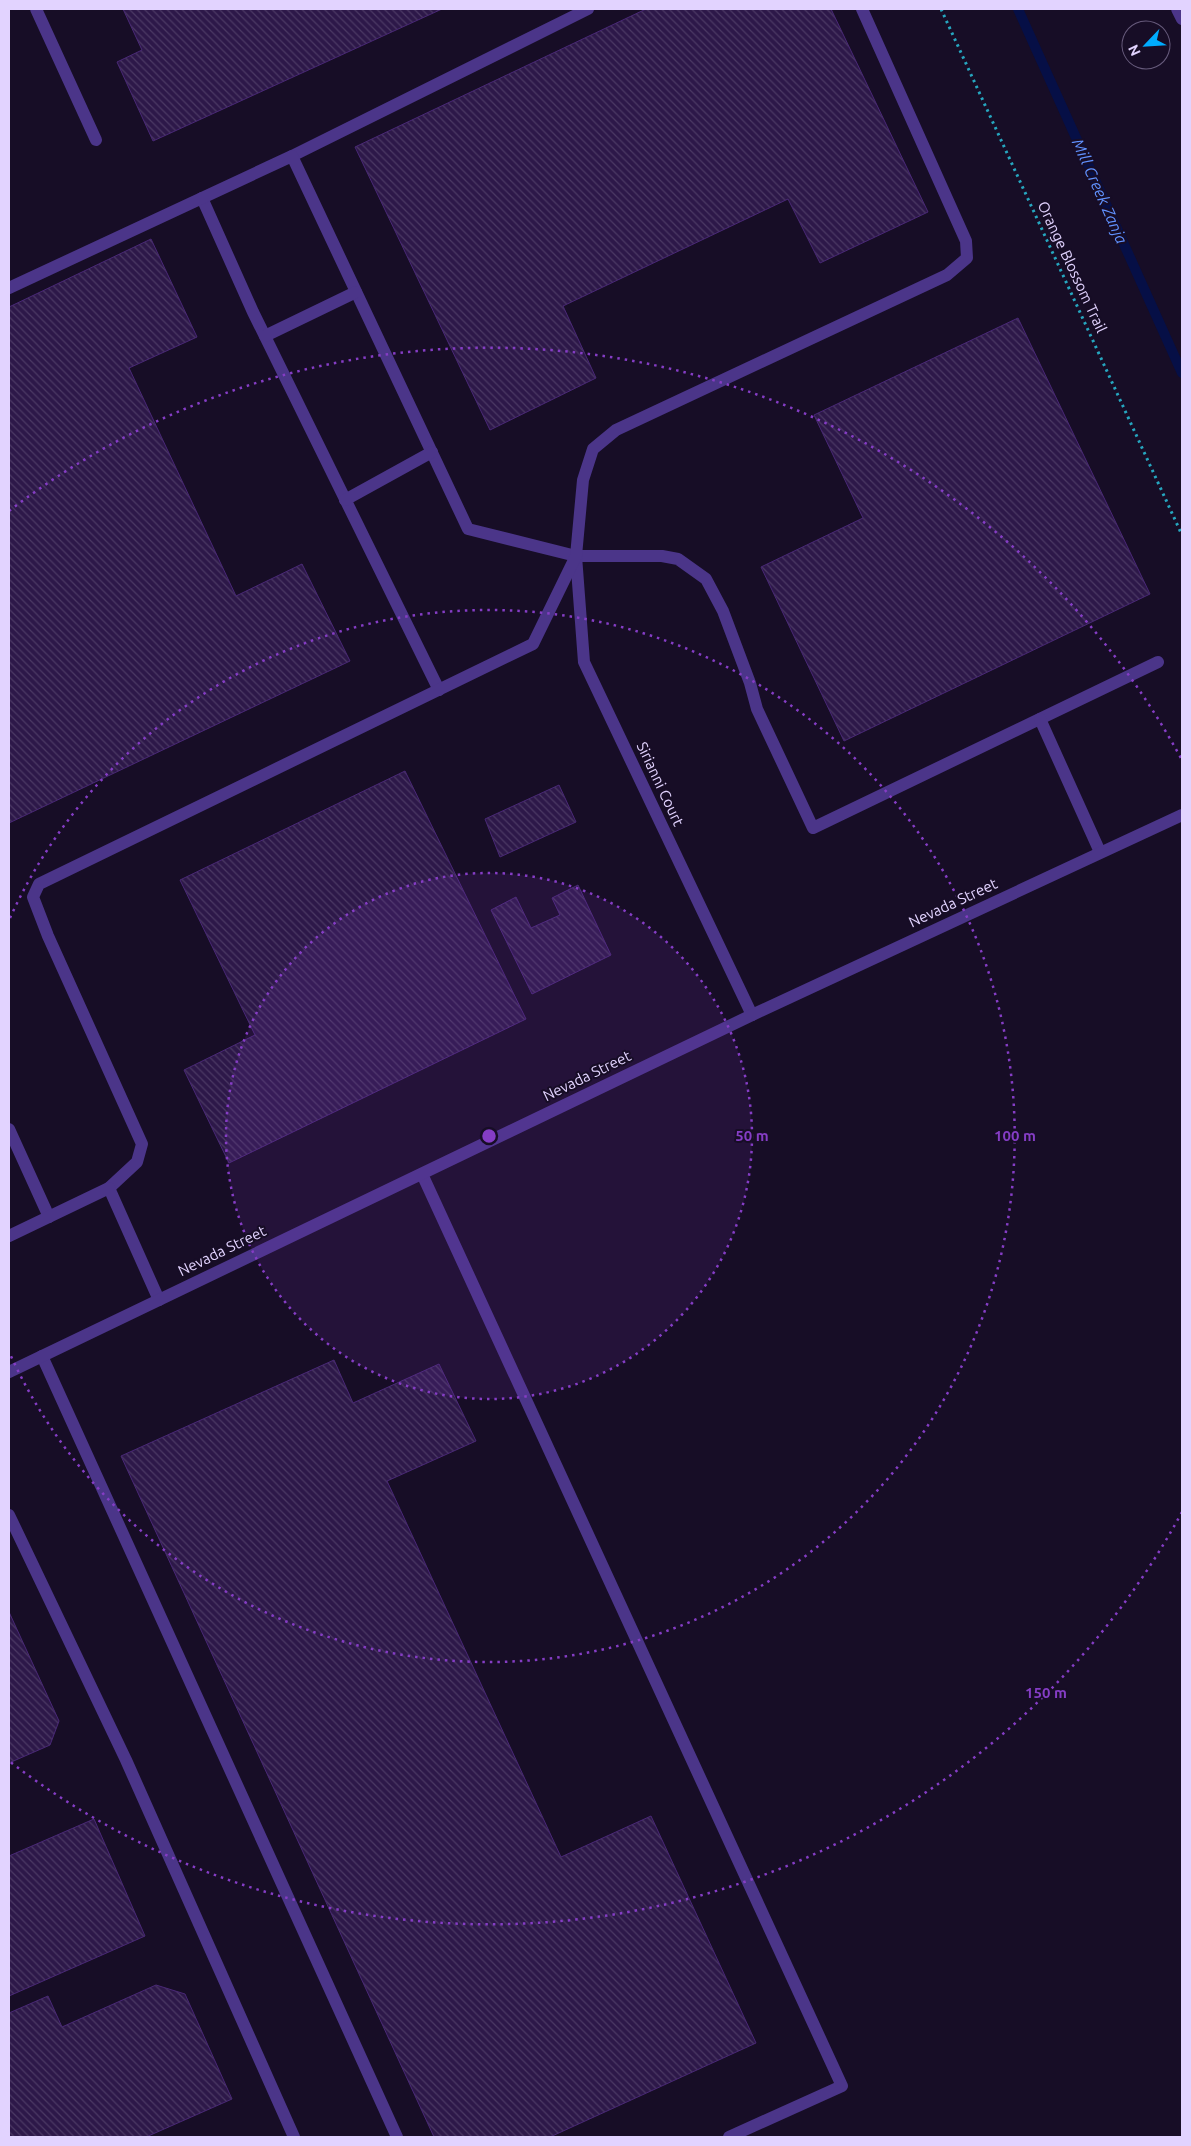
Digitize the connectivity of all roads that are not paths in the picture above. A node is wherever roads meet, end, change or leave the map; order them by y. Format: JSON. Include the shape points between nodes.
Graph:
{"nodes":[{"id":1,"x":36,"y":9,"type":"edge"},
{"id":2,"x":588,"y":9,"type":"edge"},
{"id":3,"x":862,"y":9,"type":"edge"},
{"id":4,"x":1177,"y":9,"type":"edge"},
{"id":5,"x":1182,"y":19,"type":"edge"},
{"id":6,"x":96,"y":140,"type":"dead end"},
{"id":7,"x":292,"y":156,"type":"junction"},
{"id":8,"x":202,"y":198,"type":"junction"},
{"id":9,"x":9,"y":288,"type":"edge"},
{"id":10,"x":356,"y":292,"type":"junction"},
{"id":11,"x":265,"y":336,"type":"junction"},
{"id":12,"x":432,"y":452,"type":"junction"},
{"id":13,"x":345,"y":500,"type":"junction"},
{"id":14,"x":576,"y":556,"type":"junction"},
{"id":15,"x":1158,"y":662,"type":"dead end"},
{"id":16,"x":439,"y":690,"type":"junction"},
{"id":17,"x":1040,"y":719,"type":"junction"},
{"id":18,"x":1182,"y":815,"type":"edge"},
{"id":19,"x":1100,"y":852,"type":"junction"},
{"id":20,"x":752,"y":1015,"type":"junction"},
{"id":21,"x":9,"y":1129,"type":"edge"},
{"id":22,"x":422,"y":1174,"type":"junction"},
{"id":23,"x":109,"y":1188,"type":"junction"},
{"id":24,"x":49,"y":1217,"type":"junction"},
{"id":25,"x":9,"y":1236,"type":"edge"},
{"id":26,"x":159,"y":1300,"type":"junction"},
{"id":27,"x":42,"y":1356,"type":"junction"},
{"id":28,"x":9,"y":1372,"type":"edge"},
{"id":29,"x":9,"y":1515,"type":"edge"},
{"id":30,"x":294,"y":2137,"type":"edge"},
{"id":31,"x":397,"y":2137,"type":"edge"},
{"id":32,"x":729,"y":2137,"type":"edge"}],
"edges":[{"from":1,"to":6,"type":"street"},
{"from":2,"to":7,"type":"street"},
{"from":3,"to":14,"type":"street","via":[[966,241],[967,258],[947,275],[616,430],[593,449],[582,480]]},
{"from":4,"to":5,"type":"street"},
{"from":7,"to":8,"type":"street"},
{"from":7,"to":10,"type":"street"},
{"from":8,"to":9,"type":"street"},
{"from":8,"to":11,"type":"street"},
{"from":10,"to":11,"type":"street"},
{"from":10,"to":12,"type":"street"},
{"from":11,"to":13,"type":"street"},
{"from":12,"to":13,"type":"street"},
{"from":12,"to":14,"type":"street","via":[[468,529]]},
{"from":13,"to":16,"type":"street"},
{"from":14,"to":16,"type":"street","via":[[534,644]]},
{"from":14,"to":17,"type":"street","via":[[662,556],[678,559],[706,579],[723,610],[757,709],[813,828]]},
{"from":14,"to":20,"type":"street","name":"Sirianni Court","via":[[584,662]]},
{"from":15,"to":17,"type":"street"},
{"from":16,"to":23,"type":"street","via":[[39,884],[33,897],[48,936],[142,1144],[137,1162]]},
{"from":17,"to":19,"type":"street"},
{"from":18,"to":19,"type":"street","name":"Nevada Street"},
{"from":19,"to":20,"type":"street","name":"Nevada Street"},
{"from":20,"to":22,"type":"street","name":"Nevada Street"},
{"from":21,"to":24,"type":"street"},
{"from":22,"to":26,"type":"street","name":"Nevada Street"},
{"from":22,"to":32,"type":"street","via":[[842,2086]]},
{"from":23,"to":24,"type":"street"},
{"from":23,"to":26,"type":"street"},
{"from":24,"to":25,"type":"street"},
{"from":26,"to":27,"type":"street","name":"Nevada Street"},
{"from":27,"to":28,"type":"street","name":"Nevada Street"},
{"from":27,"to":31,"type":"street"},
{"from":29,"to":30,"type":"street","via":[[126,1760]]}]}
